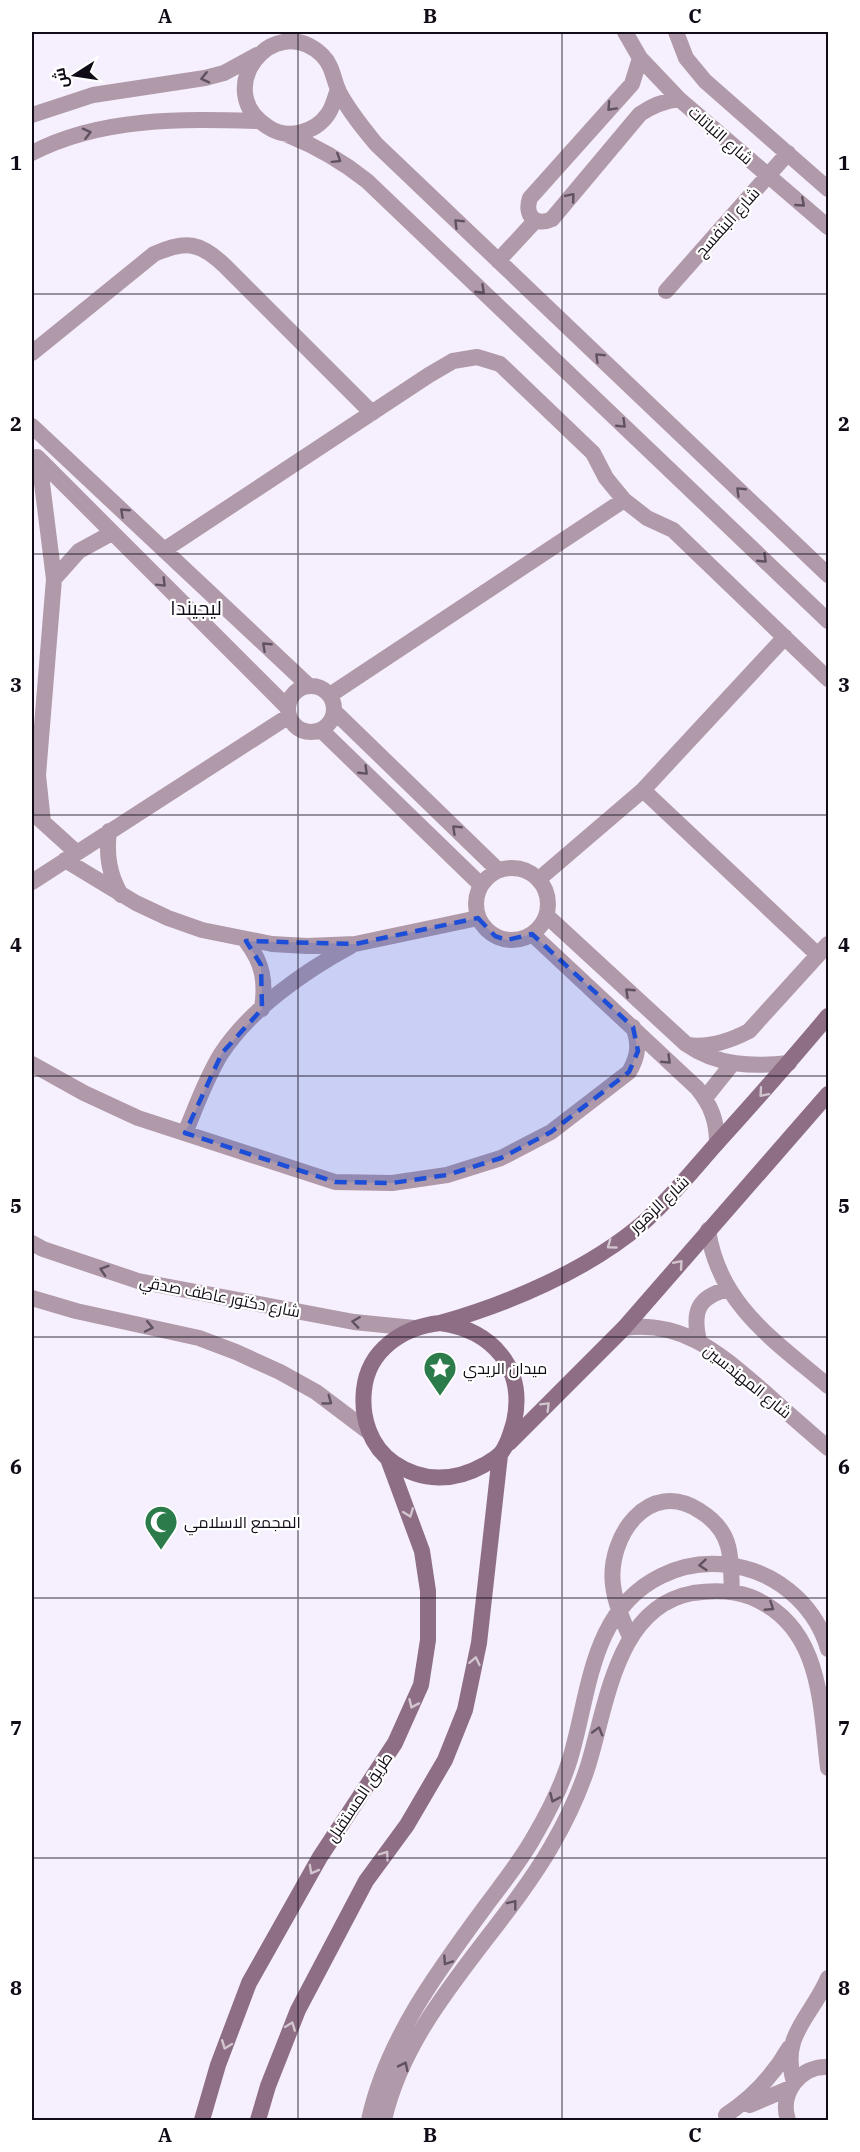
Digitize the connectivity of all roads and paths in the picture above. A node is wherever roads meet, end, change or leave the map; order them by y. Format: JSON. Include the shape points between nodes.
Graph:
{"nodes":[{"id":1,"x":314,"y":32,"type":"edge"},
{"id":2,"x":626,"y":32,"type":"edge"},
{"id":3,"x":676,"y":32,"type":"edge"},
{"id":4,"x":265,"y":45,"type":"edge"},
{"id":5,"x":321,"y":54,"type":"junction"},
{"id":6,"x":640,"y":57,"type":"junction"},
{"id":7,"x":338,"y":88,"type":"junction"},
{"id":8,"x":679,"y":99,"type":"junction"},
{"id":9,"x":32,"y":115,"type":"edge"},
{"id":10,"x":258,"y":121,"type":"junction"},
{"id":11,"x":284,"y":134,"type":"junction"},
{"id":12,"x":32,"y":153,"type":"edge"},
{"id":13,"x":788,"y":153,"type":"junction"},
{"id":14,"x":768,"y":175,"type":"junction"},
{"id":15,"x":828,"y":189,"type":"edge"},
{"id":16,"x":535,"y":221,"type":"junction"},
{"id":17,"x":828,"y":227,"type":"edge"},
{"id":18,"x":498,"y":261,"type":"junction"},
{"id":19,"x":666,"y":291,"type":"dead end"},
{"id":20,"x":32,"y":353,"type":"edge"},
{"id":21,"x":372,"y":413,"type":"junction"},
{"id":22,"x":33,"y":432,"type":"edge"},
{"id":23,"x":35,"y":456,"type":"edge"},
{"id":24,"x":624,"y":500,"type":"junction"},
{"id":25,"x":112,"y":533,"type":"junction"},
{"id":26,"x":164,"y":550,"type":"junction"},
{"id":27,"x":828,"y":575,"type":"edge"},
{"id":28,"x":54,"y":579,"type":"junction"},
{"id":29,"x":828,"y":621,"type":"edge"},
{"id":30,"x":785,"y":637,"type":"junction"},
{"id":31,"x":828,"y":679,"type":"edge"},
{"id":32,"x":309,"y":686,"type":"junction"},
{"id":33,"x":332,"y":703,"type":"junction"},
{"id":34,"x":288,"y":712,"type":"junction"},
{"id":35,"x":321,"y":730,"type":"junction"},
{"id":36,"x":35,"y":754,"type":"edge"},
{"id":37,"x":643,"y":790,"type":"junction"},
{"id":38,"x":37,"y":817,"type":"edge"},
{"id":39,"x":109,"y":831,"type":"junction"},
{"id":40,"x":70,"y":856,"type":"junction"},
{"id":41,"x":498,"y":870,"type":"junction"},
{"id":42,"x":539,"y":879,"type":"junction"},
{"id":43,"x":32,"y":882,"type":"edge"},
{"id":44,"x":481,"y":885,"type":"junction"},
{"id":45,"x":122,"y":895,"type":"junction"},
{"id":46,"x":547,"y":916,"type":"junction"},
{"id":47,"x":478,"y":918,"type":"junction"},
{"id":48,"x":532,"y":934,"type":"junction"},
{"id":49,"x":246,"y":941,"type":"junction"},
{"id":50,"x":355,"y":945,"type":"junction"},
{"id":51,"x":823,"y":949,"type":"edge"},
{"id":52,"x":262,"y":1009,"type":"junction"},
{"id":53,"x":828,"y":1016,"type":"edge"},
{"id":54,"x":657,"y":1018,"type":"junction"},
{"id":55,"x":638,"y":1032,"type":"junction"},
{"id":56,"x":686,"y":1044,"type":"junction"},
{"id":57,"x":733,"y":1063,"type":"junction"},
{"id":58,"x":789,"y":1063,"type":"junction"},
{"id":59,"x":32,"y":1064,"type":"edge"},
{"id":60,"x":828,"y":1094,"type":"edge"},
{"id":61,"x":705,"y":1098,"type":"junction"},
{"id":62,"x":185,"y":1133,"type":"junction"},
{"id":63,"x":717,"y":1143,"type":"junction"},
{"id":64,"x":708,"y":1230,"type":"junction"},
{"id":65,"x":32,"y":1243,"type":"edge"},
{"id":66,"x":728,"y":1289,"type":"junction"},
{"id":67,"x":32,"y":1298,"type":"edge"},
{"id":68,"x":440,"y":1323,"type":"junction"},
{"id":69,"x":414,"y":1328,"type":"junction"},
{"id":70,"x":624,"y":1328,"type":"junction"},
{"id":71,"x":699,"y":1341,"type":"junction"},
{"id":72,"x":828,"y":1386,"type":"edge"},
{"id":73,"x":369,"y":1432,"type":"junction"},
{"id":74,"x":828,"y":1448,"type":"edge"},
{"id":75,"x":502,"y":1451,"type":"junction"},
{"id":76,"x":388,"y":1459,"type":"junction"},
{"id":77,"x":730,"y":1565,"type":"junction"},
{"id":78,"x":732,"y":1592,"type":"junction"},
{"id":79,"x":618,"y":1610,"type":"junction"},
{"id":80,"x":630,"y":1637,"type":"junction"},
{"id":81,"x":828,"y":1649,"type":"edge"},
{"id":82,"x":828,"y":1759,"type":"edge"},
{"id":83,"x":828,"y":1978,"type":"edge"},
{"id":84,"x":413,"y":2012,"type":"junction"},
{"id":85,"x":427,"y":2023,"type":"junction"},
{"id":86,"x":791,"y":2044,"type":"junction"},
{"id":87,"x":828,"y":2067,"type":"edge"},
{"id":88,"x":792,"y":2085,"type":"junction"},
{"id":89,"x":721,"y":2118,"type":"edge"},
{"id":90,"x":202,"y":2121,"type":"edge"},
{"id":91,"x":258,"y":2121,"type":"edge"},
{"id":92,"x":369,"y":2121,"type":"edge"},
{"id":93,"x":384,"y":2121,"type":"edge"},
{"id":94,"x":788,"y":2121,"type":"edge"}],
"edges":[{"from":1,"to":5,"type":"street"},
{"from":2,"to":6,"type":"street","name":"شارع النباتات"},
{"from":3,"to":13,"type":"street","name":"شارع النباتات","via":[[686,58],[705,81]]},
{"from":4,"to":5,"type":"street","via":[[291,42]]},
{"from":4,"to":9,"type":"street","one_way":true,"via":[[224,73],[93,95]]},
{"from":4,"to":10,"type":"street","via":[[246,76],[246,100]]},
{"from":5,"to":7,"type":"street"},
{"from":6,"to":8,"type":"street","name":"شارع النباتات"},
{"from":6,"to":16,"type":"street","one_way":true,"via":[[632,84],[531,198],[527,207]]},
{"from":7,"to":11,"type":"street","via":[[329,114],[320,123],[297,134]]},
{"from":18,"to":7,"type":"street","one_way":true,"via":[[375,144],[352,115]]},
{"from":8,"to":14,"type":"street","name":"شارع النباتات"},
{"from":16,"to":8,"type":"street","one_way":true,"via":[[544,223],[552,219],[640,114],[665,100]]},
{"from":10,"to":11,"type":"street"},
{"from":12,"to":10,"type":"street","one_way":true,"via":[[82,134],[130,123],[179,119]]},
{"from":11,"to":29,"type":"street","one_way":true,"via":[[314,145],[367,181]]},
{"from":13,"to":14,"type":"street","name":"شارع البنفسج"},
{"from":13,"to":15,"type":"street","name":"شارع النباتات"},
{"from":14,"to":17,"type":"street","name":"شارع النباتات","one_way":true},
{"from":14,"to":19,"type":"street","name":"شارع البنفسج"},
{"from":16,"to":18,"type":"street"},
{"from":27,"to":18,"type":"street","one_way":true},
{"from":20,"to":21,"type":"street","via":[[154,254],[172,246],[192,245],[211,252]]},
{"from":21,"to":24,"type":"street","via":[[453,361],[477,357],[501,364],[593,453]]},
{"from":21,"to":26,"type":"street"},
{"from":26,"to":22,"type":"street","one_way":true},
{"from":23,"to":25,"type":"street"},
{"from":23,"to":28,"type":"street"},
{"from":24,"to":30,"type":"street","via":[[673,531]]},
{"from":24,"to":33,"type":"street"},
{"from":25,"to":28,"type":"street","via":[[79,551]]},
{"from":25,"to":34,"type":"street","one_way":true},
{"from":32,"to":26,"type":"street","one_way":true},
{"from":28,"to":36,"type":"street"},
{"from":30,"to":31,"type":"street"},
{"from":30,"to":37,"type":"street"},
{"from":32,"to":33,"type":"street","via":[[317,686]]},
{"from":32,"to":34,"type":"street","via":[[294,693]]},
{"from":33,"to":35,"type":"street","via":[[328,725]]},
{"from":41,"to":33,"type":"street","one_way":true},
{"from":34,"to":35,"type":"street","via":[[298,729]]},
{"from":34,"to":39,"type":"street"},
{"from":35,"to":44,"type":"street","one_way":true},
{"from":36,"to":38,"type":"street"},
{"from":37,"to":42,"type":"street"},
{"from":37,"to":51,"type":"street"},
{"from":38,"to":40,"type":"street"},
{"from":39,"to":40,"type":"street"},
{"from":39,"to":45,"type":"street","via":[[109,865]]},
{"from":40,"to":43,"type":"street"},
{"from":40,"to":45,"type":"street"},
{"from":41,"to":42,"type":"street","via":[[519,868]]},
{"from":41,"to":44,"type":"street"},
{"from":42,"to":46,"type":"street","via":[[549,903]]},
{"from":44,"to":47,"type":"street","via":[[477,895]]},
{"from":45,"to":49,"type":"street","via":[[168,918]]},
{"from":46,"to":48,"type":"street"},
{"from":54,"to":46,"type":"street","one_way":true},
{"from":47,"to":48,"type":"street","via":[[495,936],[507,940]]},
{"from":47,"to":50,"type":"street"},
{"from":48,"to":55,"type":"street"},
{"from":49,"to":50,"type":"street"},
{"from":49,"to":52,"type":"street","via":[[261,965]]},
{"from":50,"to":52,"type":"street","via":[[306,972]]},
{"from":51,"to":56,"type":"street","via":[[749,1031],[715,1045]]},
{"from":52,"to":62,"type":"street","via":[[222,1053]]},
{"from":53,"to":58,"type":"main road","name":"شارع الزهور"},
{"from":54,"to":55,"type":"street"},
{"from":54,"to":56,"type":"street"},
{"from":55,"to":61,"type":"street","one_way":true},
{"from":55,"to":62,"type":"street","via":[[638,1051],[629,1072],[551,1132],[501,1158],[447,1175],[392,1183],[335,1182]]},
{"from":56,"to":57,"type":"street","via":[[714,1059]]},
{"from":57,"to":58,"type":"street"},
{"from":57,"to":61,"type":"street"},
{"from":58,"to":63,"type":"main road","name":"شارع الزهور","one_way":true},
{"from":59,"to":62,"type":"street","via":[[138,1118]]},
{"from":60,"to":64,"type":"main road"},
{"from":61,"to":63,"type":"street","via":[[715,1119]]},
{"from":63,"to":68,"type":"main road","name":"شارع الزهور","one_way":true,"via":[[642,1223],[598,1255],[508,1302]]},
{"from":64,"to":66,"type":"street","via":[[712,1252]]},
{"from":70,"to":64,"type":"main road","one_way":true},
{"from":69,"to":65,"type":"street","name":"شارع دكتور عاطف صدقي","one_way":true,"via":[[354,1322],[138,1281]]},
{"from":66,"to":71,"type":"street","via":[[711,1293],[699,1306],[695,1323]]},
{"from":66,"to":72,"type":"street","via":[[759,1327]]},
{"from":67,"to":73,"type":"street","one_way":true,"via":[[199,1338],[236,1352],[316,1392]]},
{"from":68,"to":69,"type":"main road"},
{"from":68,"to":75,"type":"main road","via":[[466,1328],[481,1336],[506,1360],[513,1376],[516,1411]]},
{"from":69,"to":73,"type":"main road","via":[[387,1344],[370,1370],[363,1400]]},
{"from":70,"to":71,"type":"street","name":"شارع المهندسين","via":[[645,1326]]},
{"from":75,"to":70,"type":"main road","one_way":true},
{"from":71,"to":74,"type":"street","name":"شارع المهندسين","via":[[722,1356]]},
{"from":73,"to":76,"type":"main road"},
{"from":75,"to":76,"type":"main road","via":[[466,1474],[450,1478],[417,1475]]},
{"from":91,"to":75,"type":"main road","one_way":true,"via":[[298,2010],[366,1881],[407,1825],[445,1760],[465,1710],[479,1643]]},
{"from":76,"to":90,"type":"main road","name":"طريق المستقبل","one_way":true,"via":[[422,1551],[428,1591],[428,1640],[421,1685],[395,1743],[320,1857],[249,1983]]},
{"from":77,"to":78,"type":"street"},
{"from":77,"to":79,"type":"street","one_way":true,"via":[[699,1565],[668,1572],[650,1581]]},
{"from":77,"to":79,"type":"street","via":[[728,1546],[708,1516],[676,1500],[659,1501],[644,1508],[622,1535],[612,1568]]},
{"from":77,"to":81,"type":"street","via":[[755,1571],[797,1597],[813,1616]]},
{"from":78,"to":80,"type":"street","via":[[685,1595],[663,1604]]},
{"from":78,"to":82,"type":"street","one_way":true,"via":[[762,1601],[775,1610],[805,1645],[816,1680]]},
{"from":79,"to":80,"type":"street"},
{"from":79,"to":84,"type":"street","one_way":true,"via":[[597,1650],[569,1763],[553,1801],[534,1838]]},
{"from":85,"to":80,"type":"street","one_way":true,"via":[[539,1868],[559,1834],[586,1772]]},
{"from":83,"to":86,"type":"street"},
{"from":84,"to":85,"type":"street"},
{"from":84,"to":92,"type":"street","via":[[378,2084]]},
{"from":93,"to":85,"type":"street","one_way":true,"via":[[396,2083]]},
{"from":86,"to":88,"type":"street"},
{"from":86,"to":89,"type":"street","via":[[759,2090]]},
{"from":87,"to":88,"type":"street","via":[[806,2072]]},
{"from":88,"to":89,"type":"street"},
{"from":88,"to":94,"type":"street","via":[[786,2102]]}]}
